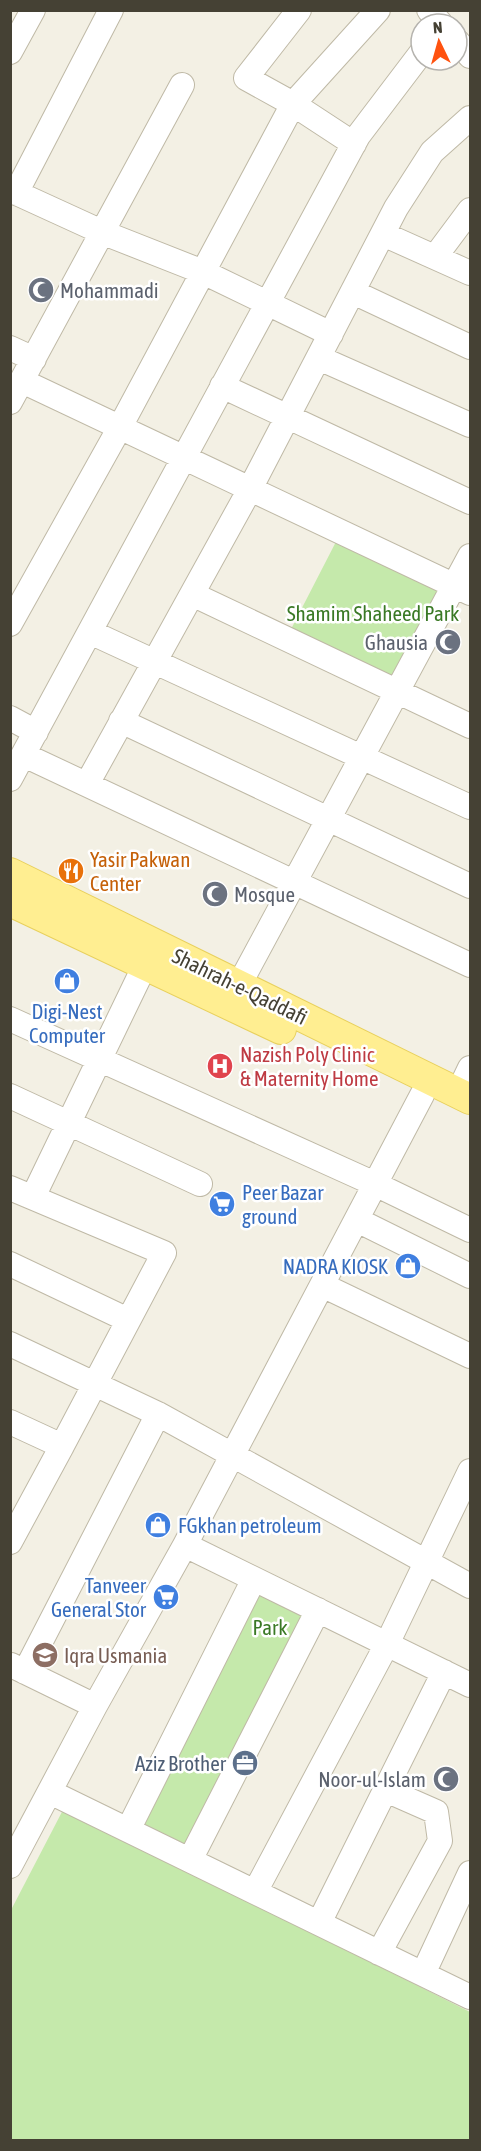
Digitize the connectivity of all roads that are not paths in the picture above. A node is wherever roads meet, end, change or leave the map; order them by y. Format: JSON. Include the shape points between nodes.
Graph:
{"nodes":[{"id":1,"x":33,"y":10,"type":"edge"},
{"id":2,"x":111,"y":10,"type":"edge"},
{"id":3,"x":298,"y":10,"type":"edge"},
{"id":4,"x":378,"y":10,"type":"edge"},
{"id":5,"x":10,"y":52,"type":"edge"},
{"id":6,"x":409,"y":69,"type":"edge"},
{"id":7,"x":182,"y":85,"type":"dead end"},
{"id":8,"x":292,"y":104,"type":"junction"},
{"id":9,"x":471,"y":118,"type":"edge"},
{"id":10,"x":354,"y":144,"type":"junction"},
{"id":11,"x":14,"y":192,"type":"edge"},
{"id":12,"x":471,"y":210,"type":"edge"},
{"id":13,"x":104,"y":233,"type":"junction"},
{"id":14,"x":383,"y":234,"type":"junction"},
{"id":15,"x":435,"y":257,"type":"junction"},
{"id":16,"x":203,"y":272,"type":"junction"},
{"id":17,"x":471,"y":273,"type":"edge"},
{"id":18,"x":353,"y":292,"type":"junction"},
{"id":19,"x":267,"y":304,"type":"junction"},
{"id":20,"x":331,"y":334,"type":"junction"},
{"id":21,"x":471,"y":347,"type":"edge"},
{"id":22,"x":10,"y":348,"type":"edge"},
{"id":23,"x":319,"y":357,"type":"junction"},
{"id":24,"x":34,"y":359,"type":"junction"},
{"id":25,"x":22,"y":381,"type":"junction"},
{"id":26,"x":222,"y":386,"type":"junction"},
{"id":27,"x":10,"y":402,"type":"edge"},
{"id":28,"x":288,"y":417,"type":"junction"},
{"id":29,"x":471,"y":425,"type":"edge"},
{"id":30,"x":120,"y":427,"type":"junction"},
{"id":31,"x":184,"y":457,"type":"junction"},
{"id":32,"x":250,"y":489,"type":"junction"},
{"id":33,"x":471,"y":502,"type":"edge"},
{"id":34,"x":471,"y":555,"type":"edge"},
{"id":35,"x":463,"y":589,"type":"edge"},
{"id":36,"x":192,"y":594,"type":"junction"},
{"id":37,"x":10,"y":624,"type":"edge"},
{"id":38,"x":90,"y":632,"type":"junction"},
{"id":39,"x":154,"y":662,"type":"junction"},
{"id":40,"x":398,"y":692,"type":"junction"},
{"id":41,"x":10,"y":718,"type":"edge"},
{"id":42,"x":122,"y":722,"type":"junction"},
{"id":43,"x":471,"y":726,"type":"edge"},
{"id":44,"x":36,"y":732,"type":"junction"},
{"id":45,"x":24,"y":755,"type":"junction"},
{"id":46,"x":362,"y":758,"type":"junction"},
{"id":47,"x":10,"y":779,"type":"edge"},
{"id":48,"x":87,"y":784,"type":"junction"},
{"id":49,"x":471,"y":807,"type":"edge"},
{"id":50,"x":329,"y":819,"type":"junction"},
{"id":51,"x":10,"y":873,"type":"edge"},
{"id":52,"x":294,"y":884,"type":"junction"},
{"id":53,"x":471,"y":886,"type":"edge"},
{"id":54,"x":10,"y":901,"type":"edge"},
{"id":55,"x":145,"y":965,"type":"junction"},
{"id":56,"x":471,"y":965,"type":"edge"},
{"id":57,"x":239,"y":985,"type":"junction"},
{"id":58,"x":10,"y":1019,"type":"edge"},
{"id":59,"x":100,"y":1059,"type":"junction"},
{"id":60,"x":422,"y":1095,"type":"junction"},
{"id":61,"x":467,"y":1095,"type":"edge"},
{"id":62,"x":10,"y":1096,"type":"edge"},
{"id":63,"x":69,"y":1123,"type":"junction"},
{"id":64,"x":200,"y":1184,"type":"dead end"},
{"id":65,"x":375,"y":1184,"type":"junction"},
{"id":66,"x":10,"y":1188,"type":"edge"},
{"id":67,"x":33,"y":1197,"type":"junction"},
{"id":68,"x":357,"y":1220,"type":"junction"},
{"id":69,"x":471,"y":1230,"type":"edge"},
{"id":70,"x":10,"y":1264,"type":"edge"},
{"id":71,"x":471,"y":1276,"type":"edge"},
{"id":72,"x":322,"y":1285,"type":"junction"},
{"id":73,"x":129,"y":1320,"type":"junction"},
{"id":74,"x":10,"y":1344,"type":"edge"},
{"id":75,"x":471,"y":1356,"type":"edge"},
{"id":76,"x":95,"y":1382,"type":"junction"},
{"id":77,"x":158,"y":1414,"type":"junction"},
{"id":78,"x":10,"y":1422,"type":"edge"},
{"id":79,"x":62,"y":1446,"type":"junction"},
{"id":80,"x":232,"y":1455,"type":"junction"},
{"id":81,"x":471,"y":1471,"type":"edge"},
{"id":82,"x":462,"y":1512,"type":"edge"},
{"id":83,"x":10,"y":1542,"type":"edge"},
{"id":84,"x":185,"y":1545,"type":"junction"},
{"id":85,"x":427,"y":1562,"type":"junction"},
{"id":86,"x":254,"y":1579,"type":"junction"},
{"id":87,"x":471,"y":1586,"type":"edge"},
{"id":88,"x":318,"y":1610,"type":"junction"},
{"id":89,"x":387,"y":1644,"type":"junction"},
{"id":90,"x":18,"y":1669,"type":"edge"},
{"id":91,"x":444,"y":1672,"type":"junction"},
{"id":92,"x":471,"y":1685,"type":"edge"},
{"id":93,"x":95,"y":1706,"type":"junction"},
{"id":94,"x":386,"y":1790,"type":"junction"},
{"id":95,"x":50,"y":1792,"type":"junction"},
{"id":96,"x":128,"y":1830,"type":"junction"},
{"id":97,"x":190,"y":1860,"type":"junction"},
{"id":98,"x":10,"y":1866,"type":"edge"},
{"id":99,"x":471,"y":1873,"type":"edge"},
{"id":100,"x":255,"y":1892,"type":"junction"},
{"id":101,"x":319,"y":1923,"type":"junction"},
{"id":102,"x":380,"y":1953,"type":"junction"},
{"id":103,"x":423,"y":1974,"type":"junction"},
{"id":104,"x":471,"y":1997,"type":"edge"}],
"edges":[{"from":1,"to":5,"type":"street"},
{"from":2,"to":11,"type":"street"},
{"from":3,"to":8,"type":"street","via":[[246,78]]},
{"from":4,"to":8,"type":"street"},
{"from":6,"to":10,"type":"street"},
{"from":7,"to":13,"type":"street"},
{"from":8,"to":10,"type":"street"},
{"from":8,"to":16,"type":"street"},
{"from":9,"to":14,"type":"street","via":[[432,152]]},
{"from":10,"to":19,"type":"street"},
{"from":11,"to":13,"type":"street"},
{"from":12,"to":15,"type":"street"},
{"from":13,"to":16,"type":"street"},
{"from":13,"to":24,"type":"street"},
{"from":14,"to":15,"type":"street"},
{"from":14,"to":18,"type":"street"},
{"from":15,"to":17,"type":"street"},
{"from":16,"to":19,"type":"street"},
{"from":16,"to":30,"type":"street"},
{"from":18,"to":20,"type":"street"},
{"from":18,"to":21,"type":"street"},
{"from":19,"to":20,"type":"street"},
{"from":19,"to":26,"type":"street"},
{"from":20,"to":23,"type":"street"},
{"from":22,"to":24,"type":"street"},
{"from":23,"to":28,"type":"street"},
{"from":23,"to":29,"type":"street"},
{"from":24,"to":25,"type":"street"},
{"from":25,"to":27,"type":"street"},
{"from":25,"to":30,"type":"street"},
{"from":26,"to":28,"type":"street"},
{"from":26,"to":31,"type":"street"},
{"from":28,"to":32,"type":"street"},
{"from":28,"to":33,"type":"street"},
{"from":30,"to":31,"type":"street"},
{"from":30,"to":37,"type":"street"},
{"from":31,"to":32,"type":"street"},
{"from":31,"to":38,"type":"street"},
{"from":32,"to":35,"type":"street"},
{"from":32,"to":36,"type":"street"},
{"from":34,"to":35,"type":"street"},
{"from":35,"to":40,"type":"street"},
{"from":36,"to":39,"type":"street"},
{"from":36,"to":40,"type":"street"},
{"from":38,"to":39,"type":"street"},
{"from":38,"to":44,"type":"street"},
{"from":39,"to":42,"type":"street"},
{"from":39,"to":46,"type":"street"},
{"from":40,"to":43,"type":"street"},
{"from":40,"to":46,"type":"street"},
{"from":41,"to":44,"type":"street"},
{"from":42,"to":48,"type":"street"},
{"from":42,"to":50,"type":"street"},
{"from":44,"to":45,"type":"street"},
{"from":45,"to":47,"type":"street"},
{"from":45,"to":48,"type":"street"},
{"from":46,"to":49,"type":"street"},
{"from":46,"to":50,"type":"street"},
{"from":48,"to":52,"type":"street"},
{"from":50,"to":52,"type":"street"},
{"from":50,"to":53,"type":"street"},
{"from":51,"to":57,"type":"main road","name":"Shahrah-e-Qaddafi"},
{"from":52,"to":56,"type":"street"},
{"from":52,"to":57,"type":"street"},
{"from":54,"to":55,"type":"main road","name":"Shahrah-e-Qaddafi"},
{"from":55,"to":59,"type":"street"},
{"from":55,"to":60,"type":"main road","name":"Shahrah-e-Qaddafi"},
{"from":57,"to":61,"type":"main road","name":"Shahrah-e-Qaddafi"},
{"from":58,"to":59,"type":"street"},
{"from":59,"to":63,"type":"street"},
{"from":59,"to":65,"type":"street"},
{"from":60,"to":61,"type":"main road","name":"Shahrah-e-Qaddafi"},
{"from":60,"to":65,"type":"street"},
{"from":62,"to":63,"type":"street"},
{"from":63,"to":64,"type":"street"},
{"from":63,"to":67,"type":"street"},
{"from":65,"to":68,"type":"street"},
{"from":65,"to":69,"type":"street"},
{"from":66,"to":67,"type":"street"},
{"from":67,"to":73,"type":"street","via":[[164,1253]]},
{"from":68,"to":71,"type":"street"},
{"from":68,"to":72,"type":"street"},
{"from":70,"to":73,"type":"street"},
{"from":72,"to":75,"type":"street"},
{"from":72,"to":80,"type":"street"},
{"from":73,"to":76,"type":"street"},
{"from":74,"to":76,"type":"street"},
{"from":76,"to":77,"type":"street"},
{"from":76,"to":79,"type":"street"},
{"from":77,"to":80,"type":"street"},
{"from":77,"to":90,"type":"street"},
{"from":78,"to":79,"type":"street"},
{"from":79,"to":83,"type":"street"},
{"from":80,"to":84,"type":"street"},
{"from":80,"to":85,"type":"street"},
{"from":81,"to":82,"type":"street"},
{"from":82,"to":85,"type":"street"},
{"from":84,"to":86,"type":"street"},
{"from":84,"to":93,"type":"street"},
{"from":85,"to":87,"type":"street"},
{"from":85,"to":89,"type":"street"},
{"from":86,"to":88,"type":"street"},
{"from":86,"to":96,"type":"street"},
{"from":88,"to":89,"type":"street"},
{"from":88,"to":97,"type":"street"},
{"from":89,"to":91,"type":"street"},
{"from":89,"to":100,"type":"street"},
{"from":90,"to":93,"type":"street"},
{"from":91,"to":92,"type":"street"},
{"from":91,"to":94,"type":"street"},
{"from":93,"to":95,"type":"street"},
{"from":94,"to":101,"type":"street"},
{"from":94,"to":102,"type":"street","via":[[436,1812],[440,1841]]},
{"from":95,"to":96,"type":"street"},
{"from":95,"to":98,"type":"street"},
{"from":96,"to":97,"type":"street"},
{"from":97,"to":100,"type":"street"},
{"from":99,"to":103,"type":"street"},
{"from":100,"to":101,"type":"street"},
{"from":101,"to":102,"type":"street"},
{"from":102,"to":103,"type":"street"},
{"from":103,"to":104,"type":"street"}]}
